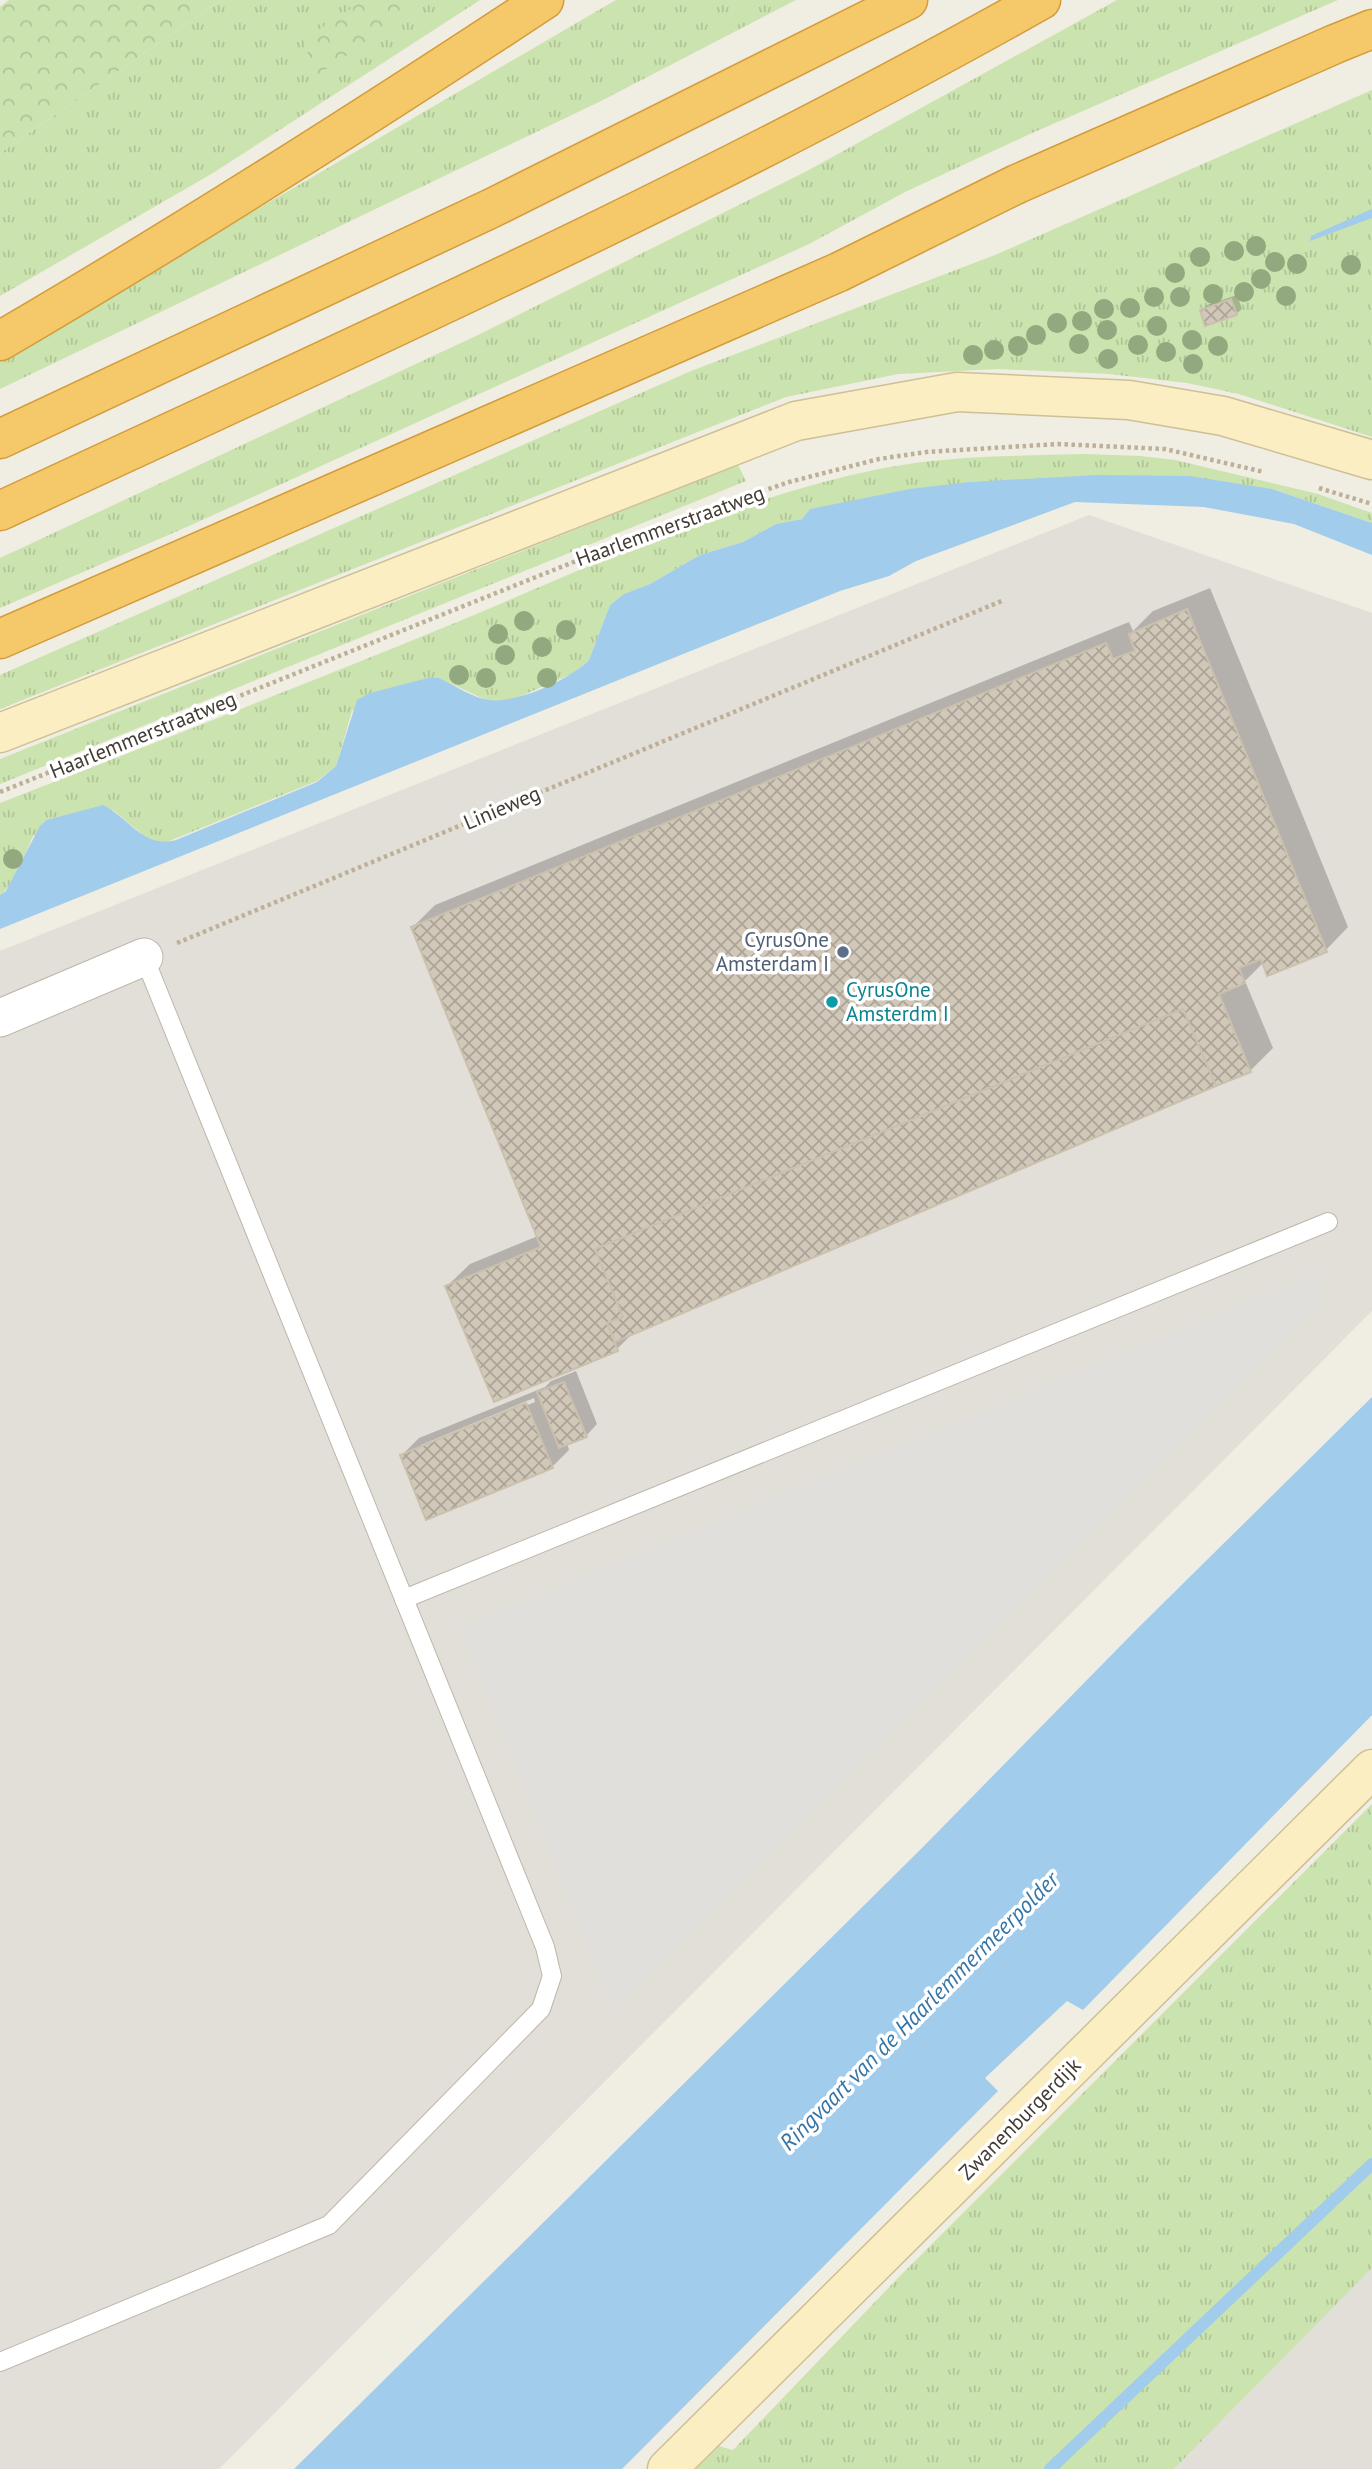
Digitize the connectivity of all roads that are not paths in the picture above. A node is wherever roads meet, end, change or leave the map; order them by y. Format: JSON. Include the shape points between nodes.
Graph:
{"nodes":[{"id":1,"x":544,"y":0,"type":"edge"},
{"id":2,"x":908,"y":0,"type":"edge"},
{"id":3,"x":1041,"y":0,"type":"edge"},
{"id":4,"x":1372,"y":29,"type":"edge"},
{"id":5,"x":0,"y":341,"type":"edge"},
{"id":6,"x":0,"y":439,"type":"edge"},
{"id":7,"x":1372,"y":460,"type":"edge"},
{"id":8,"x":0,"y":511,"type":"edge"},
{"id":9,"x":0,"y":639,"type":"edge"},
{"id":10,"x":0,"y":733,"type":"edge"},
{"id":11,"x":144,"y":957,"type":"joint"},
{"id":12,"x":0,"y":1018,"type":"edge"},
{"id":13,"x":1328,"y":1222,"type":"dead end"},
{"id":14,"x":404,"y":1599,"type":"junction"},
{"id":15,"x":1372,"y":1769,"type":"edge"},
{"id":16,"x":0,"y":2361,"type":"edge"},
{"id":17,"x":667,"y":2469,"type":"edge"}],
"edges":[{"from":1,"to":5,"type":"highway","via":[[323,145]]},
{"from":2,"to":6,"type":"highway","via":[[492,208]]},
{"from":3,"to":8,"type":"highway","via":[[705,178]]},
{"from":4,"to":9,"type":"highway","via":[[1017,184],[839,272]]},
{"from":7,"to":10,"type":"main road","via":[[1223,416],[1129,400],[957,392],[796,421]]},
{"from":11,"to":12,"type":"street"},
{"from":11,"to":14,"type":"lane"},
{"from":13,"to":14,"type":"lane"},
{"from":14,"to":16,"type":"lane","via":[[545,1947],[552,1976],[541,2009],[329,2225]]},
{"from":15,"to":17,"type":"main road","name":"Zwanenburgerdijk"}]}
